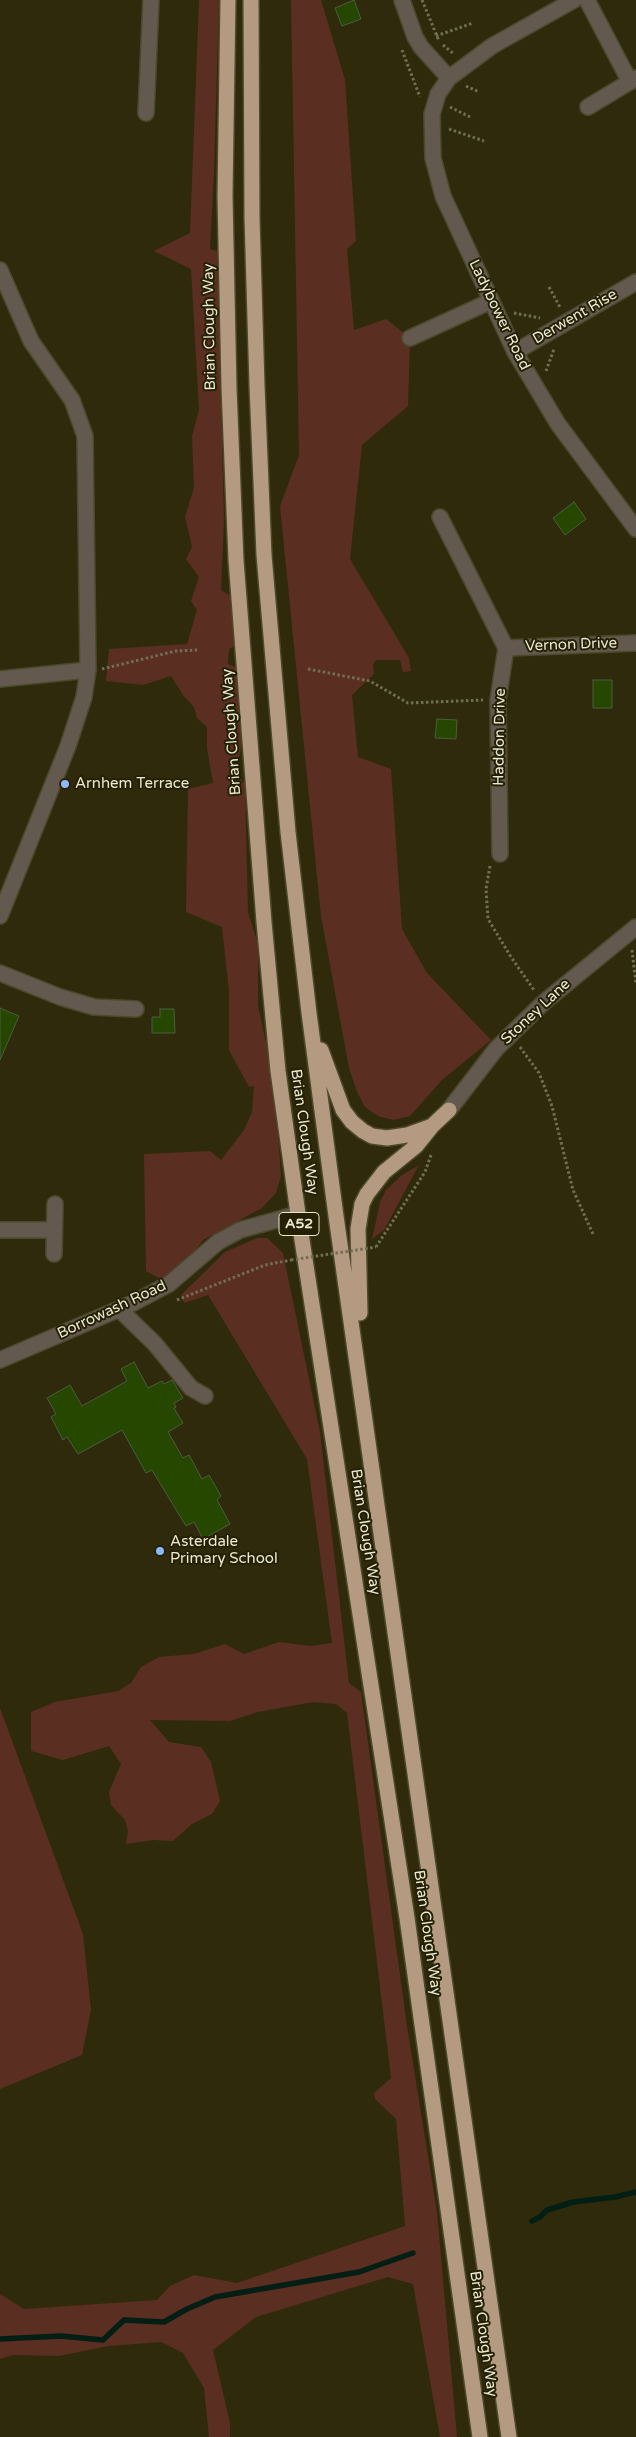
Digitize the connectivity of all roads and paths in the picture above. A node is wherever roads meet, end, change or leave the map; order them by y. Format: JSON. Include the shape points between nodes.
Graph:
{"nodes":[{"id":1,"x":150,"y":0,"type":"edge"},
{"id":2,"x":228,"y":0,"type":"edge"},
{"id":3,"x":251,"y":0,"type":"edge"},
{"id":4,"x":402,"y":0,"type":"edge"},
{"id":5,"x":422,"y":0,"type":"edge"},
{"id":6,"x":574,"y":0,"type":"edge"},
{"id":7,"x":587,"y":0,"type":"edge"},
{"id":8,"x":473,"y":23,"type":"dead end"},
{"id":9,"x":436,"y":36,"type":"junction"},
{"id":10,"x":400,"y":45,"type":"dead end"},
{"id":11,"x":469,"y":63,"type":"junction"},
{"id":12,"x":633,"y":80,"type":"edge"},
{"id":13,"x":456,"y":81,"type":"junction"},
{"id":14,"x":479,"y":92,"type":"dead end"},
{"id":15,"x":450,"y":107,"type":"dead end"},
{"id":16,"x":588,"y":107,"type":"dead end"},
{"id":17,"x":146,"y":113,"type":"dead end"},
{"id":18,"x":432,"y":114,"type":"junction"},
{"id":19,"x":470,"y":117,"type":"dead end"},
{"id":20,"x":446,"y":129,"type":"dead end"},
{"id":21,"x":484,"y":141,"type":"dead end"},
{"id":22,"x":0,"y":270,"type":"edge"},
{"id":23,"x":636,"y":282,"type":"edge"},
{"id":24,"x":549,"y":288,"type":"dead end"},
{"id":25,"x":491,"y":301,"type":"junction"},
{"id":26,"x":568,"y":321,"type":"junction"},
{"id":27,"x":410,"y":338,"type":"dead end"},
{"id":28,"x":515,"y":352,"type":"junction"},
{"id":29,"x":440,"y":517,"type":"dead end"},
{"id":30,"x":636,"y":529,"type":"edge"},
{"id":31,"x":636,"y":643,"type":"edge"},
{"id":32,"x":506,"y":648,"type":"junction"},
{"id":33,"x":197,"y":650,"type":"dead end"},
{"id":34,"x":308,"y":669,"type":"dead end"},
{"id":35,"x":88,"y":670,"type":"junction"},
{"id":36,"x":0,"y":680,"type":"edge"},
{"id":37,"x":498,"y":700,"type":"junction"},
{"id":38,"x":500,"y":854,"type":"joint"},
{"id":39,"x":0,"y":916,"type":"edge"},
{"id":40,"x":633,"y":930,"type":"edge"},
{"id":41,"x":0,"y":973,"type":"edge"},
{"id":42,"x":636,"y":984,"type":"edge"},
{"id":43,"x":543,"y":1003,"type":"junction"},
{"id":44,"x":136,"y":1009,"type":"dead end"},
{"id":45,"x":309,"y":1013,"type":"junction"},
{"id":46,"x":509,"y":1037,"type":"junction"},
{"id":47,"x":449,"y":1110,"type":"joint"},
{"id":48,"x":432,"y":1126,"type":"junction"},
{"id":49,"x":425,"y":1172,"type":"dead end"},
{"id":50,"x":55,"y":1204,"type":"dead end"},
{"id":51,"x":298,"y":1214,"type":"junction"},
{"id":52,"x":0,"y":1230,"type":"edge"},
{"id":53,"x":54,"y":1230,"type":"junction"},
{"id":54,"x":593,"y":1234,"type":"dead end"},
{"id":55,"x":54,"y":1254,"type":"dead end"},
{"id":56,"x":175,"y":1301,"type":"dead end"},
{"id":57,"x":119,"y":1309,"type":"junction"},
{"id":58,"x":0,"y":1360,"type":"edge"},
{"id":59,"x":205,"y":1396,"type":"dead end"},
{"id":60,"x":369,"y":1439,"type":"junction"},
{"id":61,"x":480,"y":2437,"type":"edge"},
{"id":62,"x":509,"y":2437,"type":"edge"}],
"edges":[{"from":1,"to":17,"type":"street"},
{"from":2,"to":51,"type":"highway","name":"Brian Clough Way","number":"A52","via":[[226,223],[236,560],[278,1070]]},
{"from":3,"to":45,"type":"highway","name":"Brian Clough Way","number":"A52","via":[[253,291],[264,555],[288,832]]},
{"from":4,"to":13,"type":"street","via":[[415,38]]},
{"from":5,"to":9,"type":"path"},
{"from":6,"to":11,"type":"street","name":"Ladybower Road","via":[[492,46]]},
{"from":7,"to":12,"type":"street"},
{"from":8,"to":9,"type":"path"},
{"from":9,"to":11,"type":"path","via":[[454,54]]},
{"from":10,"to":18,"type":"path","via":[[422,102]]},
{"from":11,"to":13,"type":"street","name":"Ladybower Road"},
{"from":12,"to":16,"type":"street"},
{"from":13,"to":14,"type":"path"},
{"from":13,"to":18,"type":"street","name":"Ladybower Road","via":[[438,94]]},
{"from":15,"to":19,"type":"path"},
{"from":18,"to":25,"type":"street","name":"Ladybower Road","via":[[433,158],[441,189]]},
{"from":20,"to":21,"type":"path"},
{"from":22,"to":35,"type":"street","via":[[31,341],[67,390],[85,436]]},
{"from":23,"to":26,"type":"street","name":"Derwent Rise"},
{"from":24,"to":26,"type":"path"},
{"from":25,"to":27,"type":"street"},
{"from":25,"to":28,"type":"street","name":"Ladybower Road"},
{"from":26,"to":28,"type":"street","name":"Derwent Rise"},
{"from":28,"to":30,"type":"street","name":"Ladybower Road","via":[[558,424]]},
{"from":29,"to":32,"type":"street"},
{"from":31,"to":32,"type":"street","name":"Vernon Drive"},
{"from":32,"to":37,"type":"street","name":"Haddon Drive"},
{"from":33,"to":35,"type":"path","via":[[176,651]]},
{"from":34,"to":37,"type":"path","via":[[370,681],[408,703]]},
{"from":35,"to":36,"type":"street"},
{"from":35,"to":39,"type":"street","via":[[84,697],[68,746]]},
{"from":37,"to":38,"type":"street","name":"Haddon Drive"},
{"from":38,"to":43,"type":"path","via":[[488,867],[488,919]]},
{"from":40,"to":42,"type":"path"},
{"from":40,"to":43,"type":"street","name":"Stoney Lane"},
{"from":41,"to":44,"type":"street","via":[[94,1007]]},
{"from":43,"to":46,"type":"street","name":"Stoney Lane"},
{"from":45,"to":48,"type":"highway","via":[[336,1095],[357,1127],[372,1136],[388,1138]]},
{"from":45,"to":60,"type":"highway","name":"Brian Clough Way","number":"A52"},
{"from":46,"to":47,"type":"street","name":"Stoney Lane"},
{"from":46,"to":54,"type":"path","via":[[525,1052],[539,1073],[552,1106],[573,1190]]},
{"from":47,"to":48,"type":"highway"},
{"from":48,"to":60,"type":"highway","via":[[416,1146],[374,1183],[360,1216],[358,1288]]},
{"from":49,"to":56,"type":"path","bridge":true,"via":[[376,1247],[265,1264]]},
{"from":50,"to":53,"type":"street"},
{"from":51,"to":57,"type":"street","name":"Borrowash Road","via":[[240,1230],[218,1242],[169,1284]]},
{"from":51,"to":61,"type":"highway","name":"Brian Clough Way","number":"A52","via":[[404,1900]]},
{"from":52,"to":53,"type":"street"},
{"from":53,"to":55,"type":"street"},
{"from":57,"to":58,"type":"street","name":"Borrowash Road"},
{"from":57,"to":59,"type":"street","via":[[155,1344],[191,1388]]},
{"from":60,"to":62,"type":"highway","name":"Brian Clough Way","number":"A52"}]}
